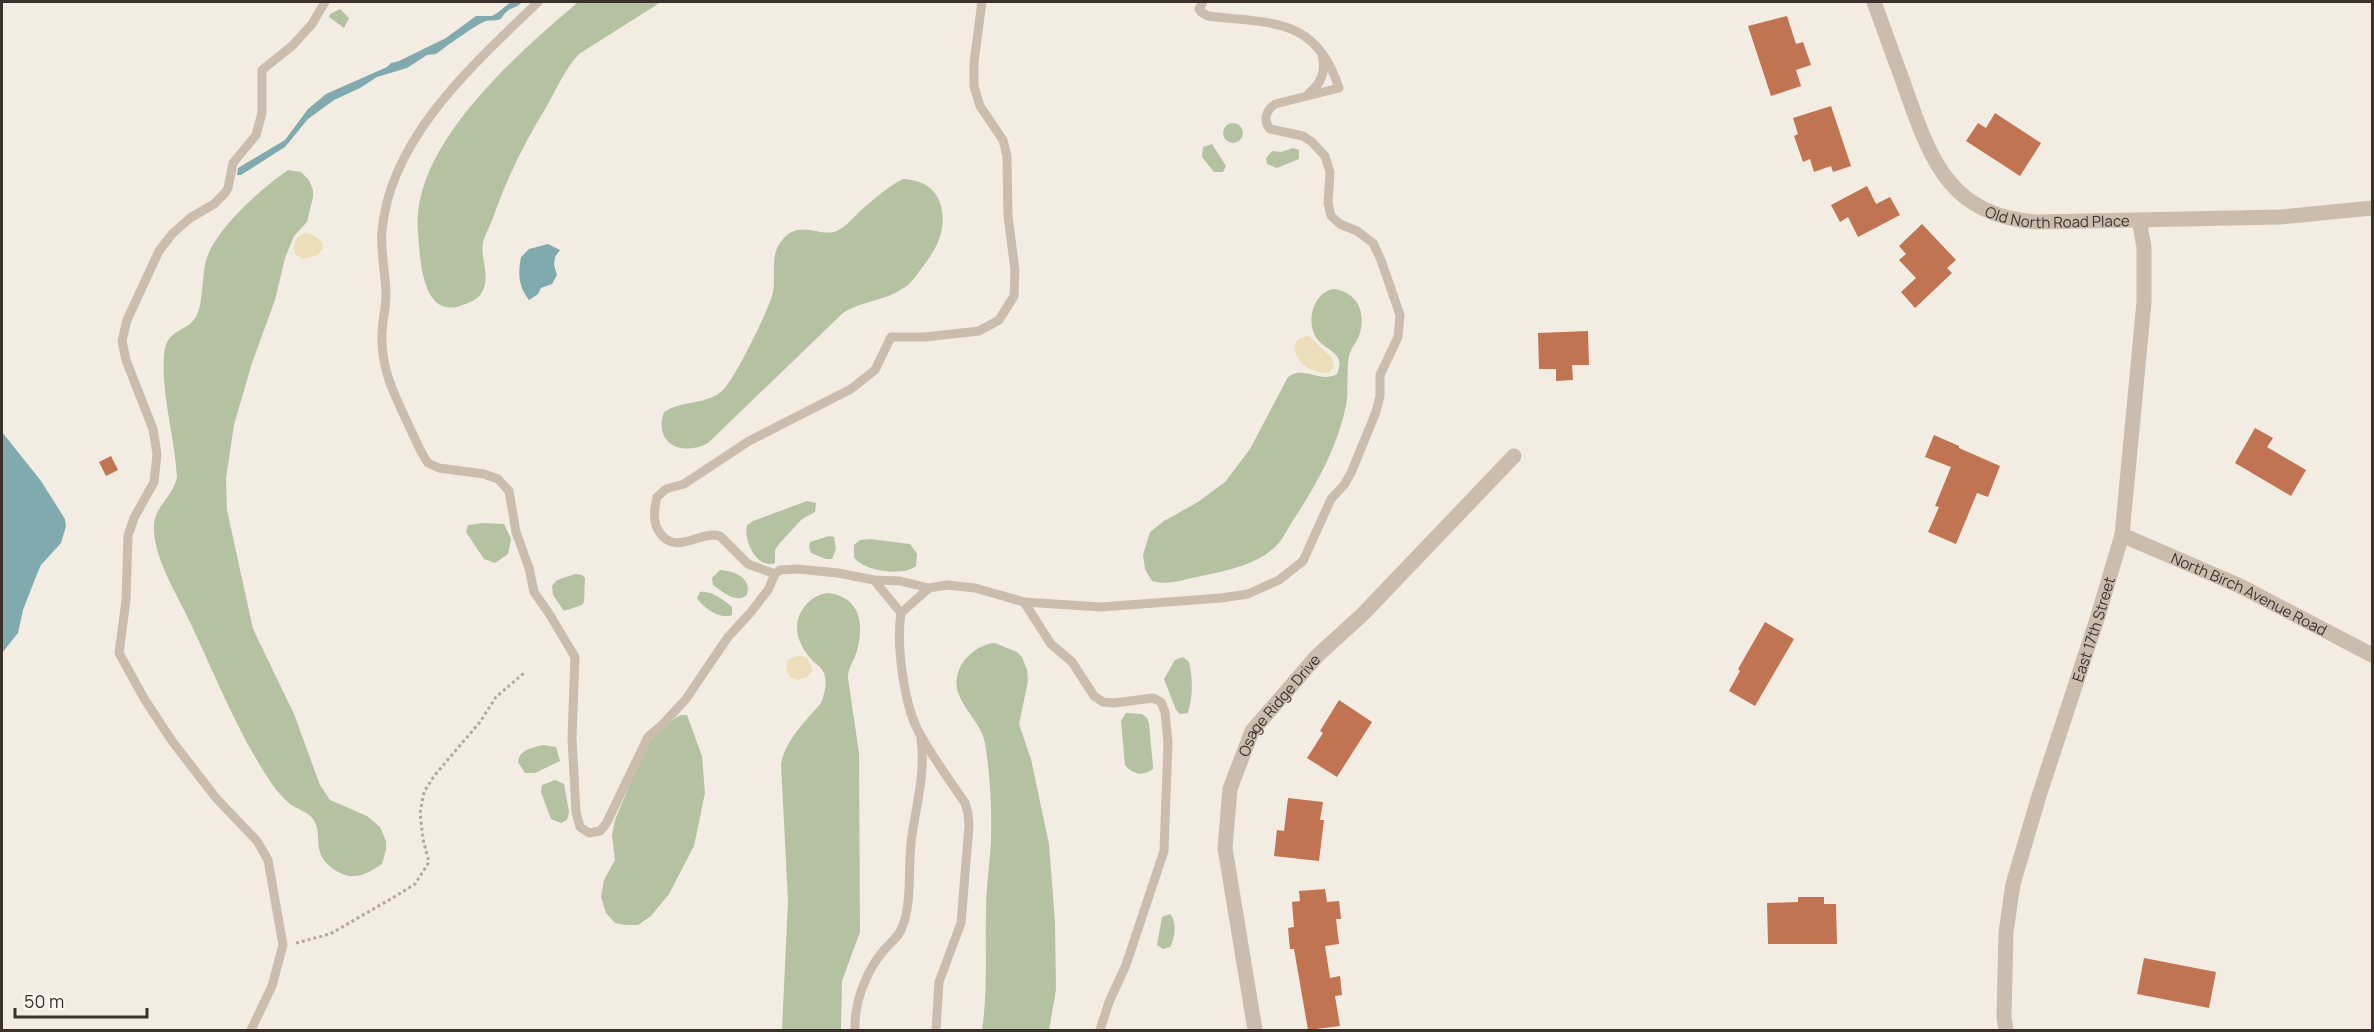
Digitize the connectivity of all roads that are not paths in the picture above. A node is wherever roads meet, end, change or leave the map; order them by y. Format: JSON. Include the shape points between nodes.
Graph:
{"nodes":[{"id":1,"x":325,"y":2,"type":"edge"},
{"id":2,"x":538,"y":2,"type":"edge"},
{"id":3,"x":981,"y":2,"type":"edge"},
{"id":4,"x":1203,"y":2,"type":"edge"},
{"id":5,"x":1874,"y":2,"type":"edge"},
{"id":6,"x":1322,"y":54,"type":"junction"},
{"id":7,"x":1304,"y":96,"type":"junction"},
{"id":8,"x":2373,"y":208,"type":"edge"},
{"id":9,"x":2139,"y":220,"type":"junction"},
{"id":10,"x":1514,"y":456,"type":"dead end"},
{"id":11,"x":2122,"y":536,"type":"junction"},
{"id":12,"x":775,"y":574,"type":"junction"},
{"id":13,"x":874,"y":580,"type":"junction"},
{"id":14,"x":929,"y":588,"type":"junction"},
{"id":15,"x":1024,"y":602,"type":"junction"},
{"id":16,"x":901,"y":613,"type":"junction"},
{"id":17,"x":2373,"y":655,"type":"edge"},
{"id":18,"x":921,"y":736,"type":"junction"},
{"id":19,"x":251,"y":1030,"type":"edge"},
{"id":20,"x":855,"y":1030,"type":"edge"},
{"id":21,"x":936,"y":1030,"type":"edge"},
{"id":22,"x":1100,"y":1030,"type":"edge"},
{"id":23,"x":1255,"y":1030,"type":"edge"},
{"id":24,"x":2006,"y":1030,"type":"edge"}],
"edges":[{"from":1,"to":19,"type":"lane","via":[[292,46],[262,70],[259,128],[233,163],[228,188],[214,204],[190,218],[166,240],[122,334],[126,360],[150,419],[158,454],[154,482],[128,536],[119,653],[172,741],[265,852],[283,945],[272,986]]},
{"from":2,"to":12,"type":"lane","via":[[449,91],[403,162],[388,198],[382,230],[386,293],[382,351],[391,386],[428,463],[498,479],[509,492],[534,592],[575,657],[573,765],[576,812],[584,831],[594,833],[606,824],[648,736],[691,693],[728,637],[768,590]]},
{"from":3,"to":12,"type":"lane","via":[[973,80],[980,106],[1003,140],[1007,156],[1008,216],[1015,270],[1010,305],[999,320],[979,331],[891,338],[875,370],[851,389],[749,441],[657,497],[656,528],[664,538],[674,543],[706,535],[720,536],[748,564]]},
{"from":4,"to":6,"type":"lane","via":[[1199,9],[1208,16],[1291,28],[1311,39]]},
{"from":5,"to":9,"type":"street","name":"Old North Road Place","via":[[1933,161],[1956,190],[1993,214],[2016,220]]},
{"from":6,"to":7,"type":"lane","via":[[1322,75]]},
{"from":6,"to":7,"type":"lane","via":[[1339,88]]},
{"from":7,"to":15,"type":"lane","via":[[1268,109],[1267,125],[1304,136],[1325,156],[1330,172],[1331,216],[1373,243],[1401,323],[1380,375],[1378,405],[1368,434],[1348,479],[1323,513],[1307,554],[1279,580],[1236,596],[1112,607]]},
{"from":8,"to":9,"type":"street","name":"Old North Road Place","via":[[2301,216]]},
{"from":9,"to":11,"type":"street","name":"East 17th Street","via":[[2144,247],[2144,302]]},
{"from":10,"to":23,"type":"street","name":"Osage Ridge Drive","via":[[1363,614],[1317,656],[1252,731],[1230,789],[1225,848]]},
{"from":11,"to":17,"type":"street","name":"North Birch Avenue Road","via":[[2240,586]]},
{"from":11,"to":24,"type":"street","name":"East 17th Street","via":[[2013,884],[2006,932]]},
{"from":12,"to":13,"type":"lane","via":[[798,569]]},
{"from":13,"to":14,"type":"lane"},
{"from":13,"to":16,"type":"lane"},
{"from":14,"to":15,"type":"lane","via":[[975,588]]},
{"from":14,"to":16,"type":"lane"},
{"from":15,"to":22,"type":"lane","via":[[1051,644],[1072,662],[1094,696],[1108,703],[1153,698],[1161,702],[1165,712],[1168,743],[1164,851]]},
{"from":16,"to":18,"type":"lane","via":[[904,675]]},
{"from":18,"to":20,"type":"lane","via":[[922,783],[911,841],[905,919],[900,933],[868,977],[855,1011]]},
{"from":18,"to":21,"type":"lane","via":[[968,813],[961,923],[939,982]]}]}
